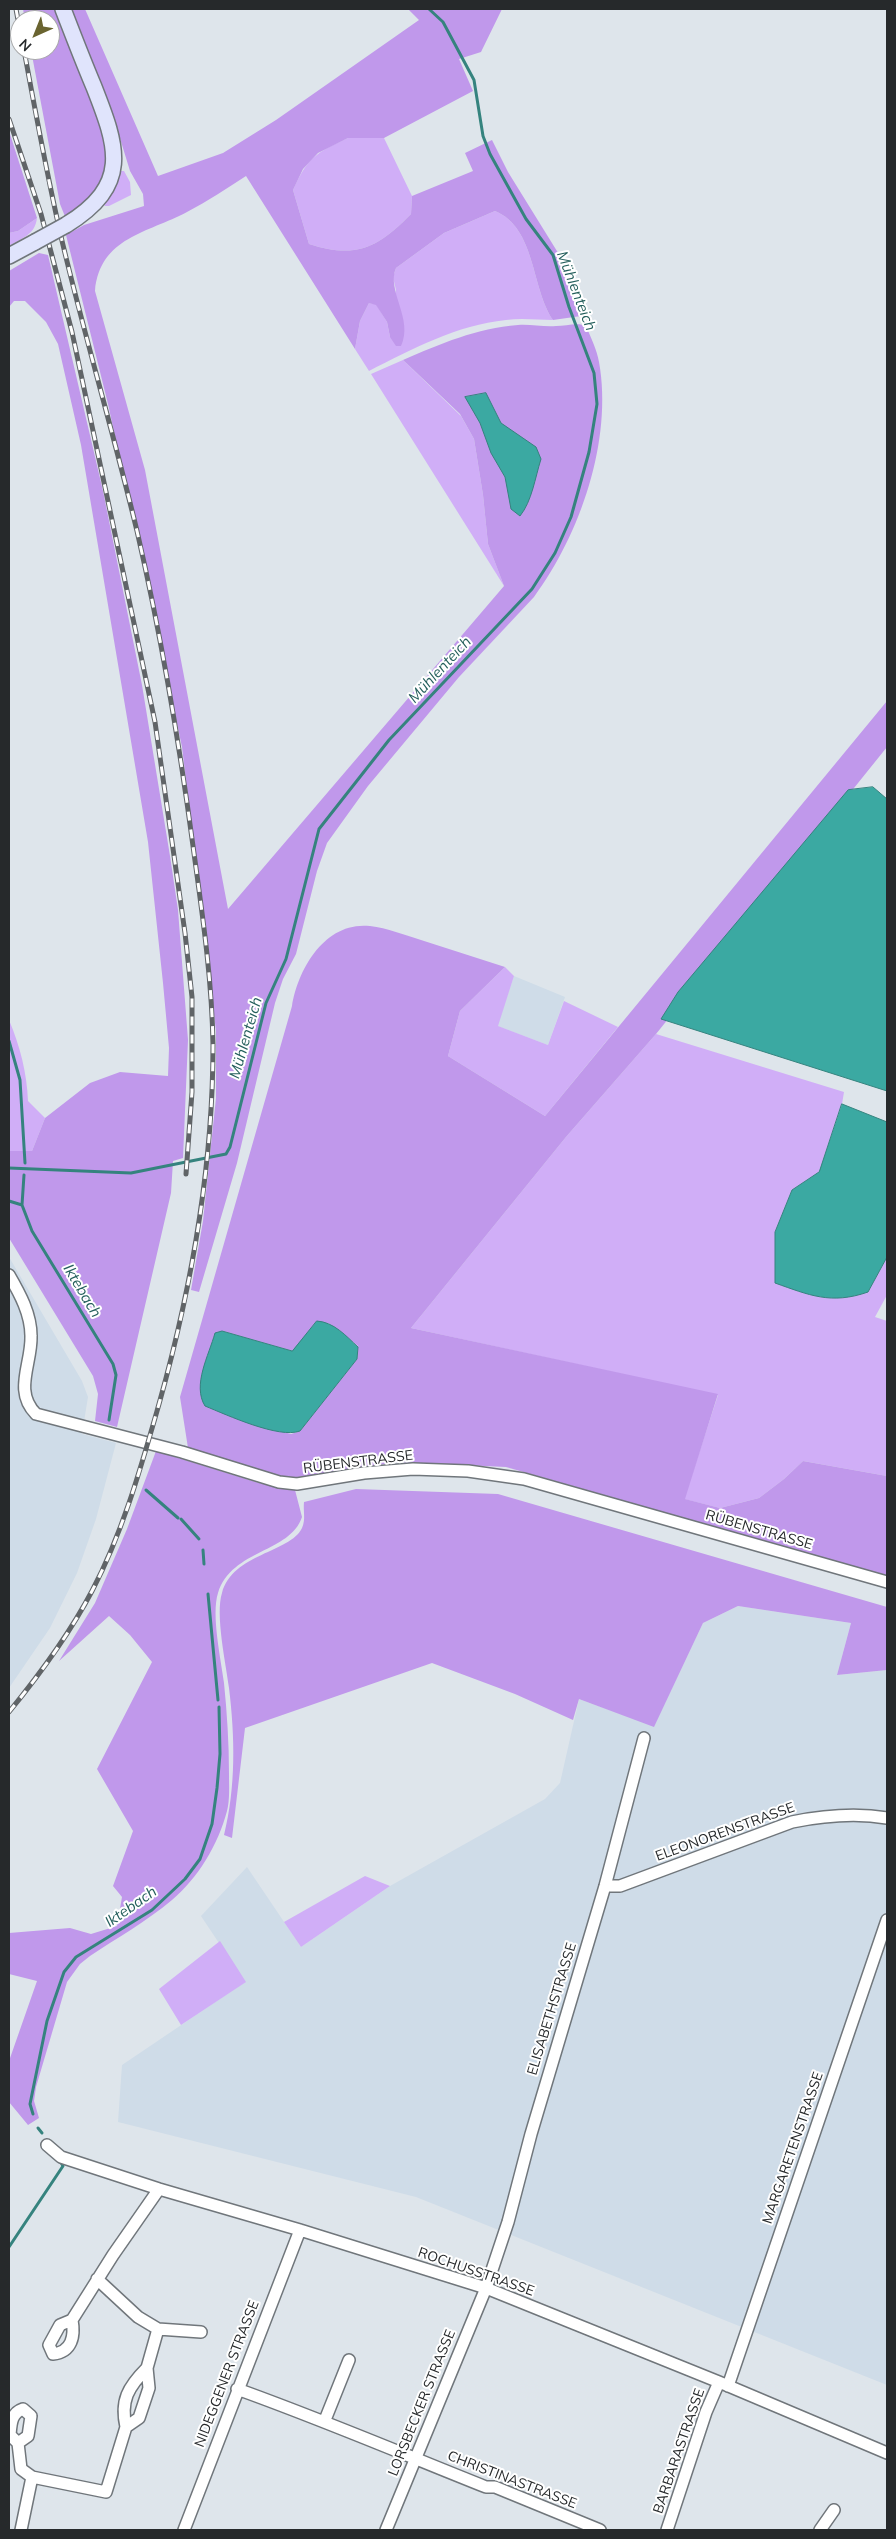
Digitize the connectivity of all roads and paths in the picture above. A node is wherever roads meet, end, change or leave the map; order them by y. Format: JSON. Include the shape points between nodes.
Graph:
{"nodes":[{"id":1,"x":63,"y":9,"type":"edge"},
{"id":2,"x":9,"y":256,"type":"edge"},
{"id":3,"x":9,"y":1275,"type":"edge"},
{"id":4,"x":887,"y":1582,"type":"edge"},
{"id":5,"x":644,"y":1738,"type":"dead end"},
{"id":6,"x":887,"y":1818,"type":"edge"},
{"id":7,"x":605,"y":1886,"type":"junction"},
{"id":8,"x":887,"y":1920,"type":"edge"},
{"id":9,"x":47,"y":2145,"type":"dead end"},
{"id":10,"x":159,"y":2189,"type":"junction"},
{"id":11,"x":300,"y":2230,"type":"junction"},
{"id":12,"x":97,"y":2279,"type":"junction"},
{"id":13,"x":486,"y":2288,"type":"junction"},
{"id":14,"x":72,"y":2320,"type":"dead end"},
{"id":15,"x":158,"y":2329,"type":"junction"},
{"id":16,"x":201,"y":2332,"type":"dead end"},
{"id":17,"x":349,"y":2360,"type":"dead end"},
{"id":18,"x":147,"y":2368,"type":"junction"},
{"id":19,"x":724,"y":2384,"type":"junction"},
{"id":20,"x":237,"y":2389,"type":"junction"},
{"id":21,"x":325,"y":2420,"type":"junction"},
{"id":22,"x":126,"y":2427,"type":"junction"},
{"id":23,"x":18,"y":2443,"type":"dead end"},
{"id":24,"x":887,"y":2453,"type":"edge"},
{"id":25,"x":415,"y":2459,"type":"junction"},
{"id":26,"x":32,"y":2477,"type":"junction"},
{"id":27,"x":834,"y":2510,"type":"dead end"},
{"id":28,"x":21,"y":2530,"type":"edge"},
{"id":29,"x":184,"y":2530,"type":"edge"},
{"id":30,"x":386,"y":2530,"type":"edge"},
{"id":31,"x":600,"y":2530,"type":"edge"},
{"id":32,"x":667,"y":2530,"type":"edge"},
{"id":33,"x":820,"y":2530,"type":"edge"}],
"edges":[{"from":1,"to":2,"type":"main road","bridge":true,"via":[[109,126],[115,158],[112,174],[100,196],[82,215]]},
{"from":3,"to":4,"type":"street","name":"RÜBENSTRASSE","via":[[23,1298],[29,1318],[32,1336],[24,1391],[28,1406],[36,1414],[174,1449],[280,1482],[297,1484],[413,1469],[468,1471],[524,1479]]},
{"from":5,"to":7,"type":"street","name":"ELISABETHSTRASSE"},
{"from":6,"to":7,"type":"street","name":"ELEONORENSTRASSE","via":[[820,1818],[792,1822],[620,1886]]},
{"from":7,"to":13,"type":"street","name":"ELISABETHSTRASSE"},
{"from":8,"to":19,"type":"street","name":"MARGARETENSTRASSE"},
{"from":9,"to":10,"type":"street","name":"ROCHUSSTRASSE","via":[[62,2157]]},
{"from":10,"to":11,"type":"street","name":"ROCHUSSTRASSE"},
{"from":10,"to":12,"type":"street"},
{"from":11,"to":13,"type":"street","name":"ROCHUSSTRASSE"},
{"from":11,"to":20,"type":"street","name":"NIDEGGENER STRASSE"},
{"from":12,"to":14,"type":"street"},
{"from":12,"to":15,"type":"street","via":[[138,2317]]},
{"from":13,"to":19,"type":"street","name":"ROCHUSSTRASSE"},
{"from":13,"to":25,"type":"street","name":"LORSBECKER STRASSE"},
{"from":15,"to":16,"type":"street"},
{"from":15,"to":18,"type":"street"},
{"from":17,"to":21,"type":"street"},
{"from":18,"to":22,"type":"street","via":[[132,2383],[122,2410]]},
{"from":18,"to":22,"type":"street","via":[[149,2388],[142,2412]]},
{"from":19,"to":24,"type":"street","name":"ROCHUSSTRASSE"},
{"from":19,"to":32,"type":"street","name":"BARBARASTRASSE","via":[[706,2412]]},
{"from":20,"to":21,"type":"street","name":"CHRISTINASTRASSE"},
{"from":20,"to":29,"type":"street","name":"NIDEGGENER STRASSE"},
{"from":21,"to":25,"type":"street","name":"CHRISTINASTRASSE"},
{"from":22,"to":26,"type":"street","via":[[106,2492]]},
{"from":23,"to":26,"type":"street","via":[[21,2469]]},
{"from":25,"to":30,"type":"street","name":"LORSBECKER STRASSE"},
{"from":25,"to":31,"type":"street","name":"CHRISTINASTRASSE","via":[[486,2487],[495,2487]]},
{"from":26,"to":28,"type":"street"},
{"from":27,"to":33,"type":"street"}]}
